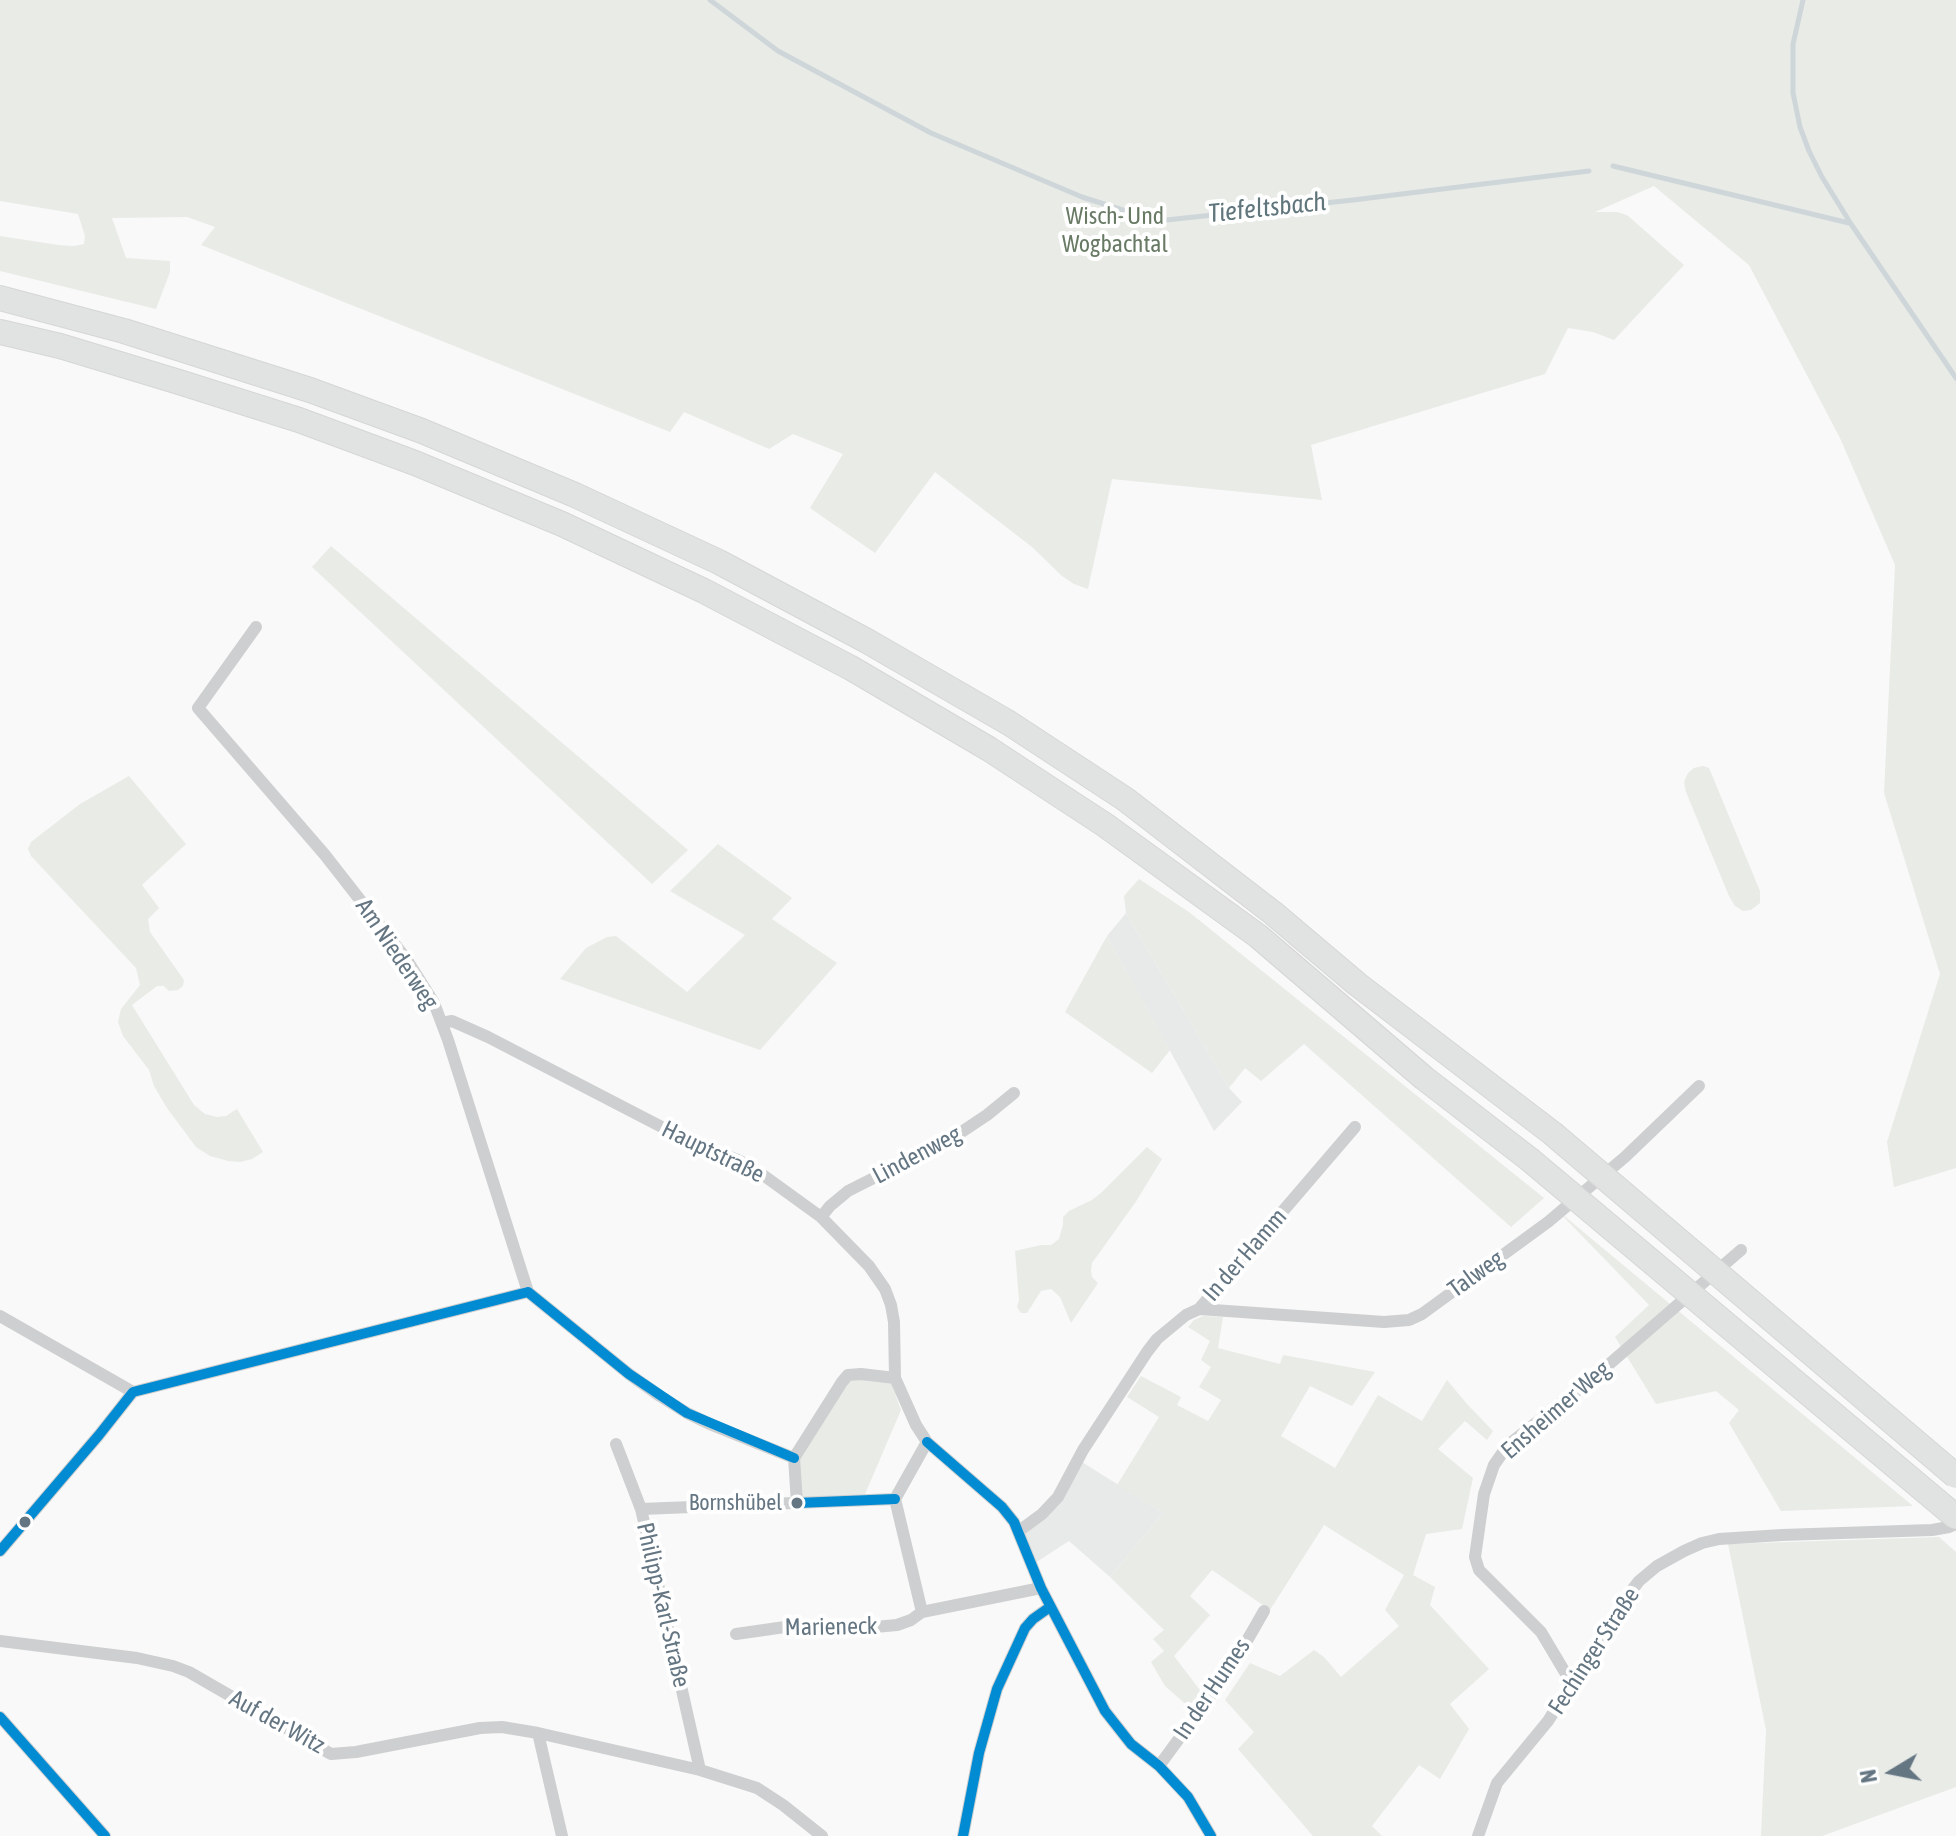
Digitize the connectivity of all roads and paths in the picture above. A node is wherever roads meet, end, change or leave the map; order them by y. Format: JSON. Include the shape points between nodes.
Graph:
{"nodes":[{"id":1,"x":0,"y":298,"type":"edge"},
{"id":2,"x":0,"y":332,"type":"edge"},
{"id":3,"x":256,"y":627,"type":"dead end"},
{"id":4,"x":442,"y":1023,"type":"junction"},
{"id":5,"x":1699,"y":1086,"type":"dead end"},
{"id":6,"x":1014,"y":1093,"type":"dead end"},
{"id":7,"x":1355,"y":1127,"type":"dead end"},
{"id":8,"x":821,"y":1217,"type":"junction"},
{"id":9,"x":1741,"y":1250,"type":"dead end"},
{"id":10,"x":528,"y":1292,"type":"junction"},
{"id":11,"x":1199,"y":1309,"type":"junction"},
{"id":12,"x":0,"y":1316,"type":"edge"},
{"id":13,"x":895,"y":1378,"type":"junction"},
{"id":14,"x":133,"y":1392,"type":"junction"},
{"id":15,"x":927,"y":1442,"type":"junction"},
{"id":16,"x":616,"y":1444,"type":"dead end"},
{"id":17,"x":794,"y":1458,"type":"junction"},
{"id":18,"x":1956,"y":1476,"type":"edge"},
{"id":19,"x":895,"y":1499,"type":"junction"},
{"id":20,"x":797,"y":1503,"type":"junction"},
{"id":21,"x":641,"y":1509,"type":"junction"},
{"id":22,"x":1956,"y":1517,"type":"edge"},
{"id":23,"x":1956,"y":1524,"type":"edge"},
{"id":24,"x":1019,"y":1531,"type":"junction"},
{"id":25,"x":0,"y":1551,"type":"edge"},
{"id":26,"x":1041,"y":1588,"type":"junction"},
{"id":27,"x":1050,"y":1607,"type":"junction"},
{"id":28,"x":1264,"y":1611,"type":"dead end"},
{"id":29,"x":922,"y":1612,"type":"junction"},
{"id":30,"x":736,"y":1634,"type":"dead end"},
{"id":31,"x":0,"y":1641,"type":"edge"},
{"id":32,"x":1572,"y":1684,"type":"junction"},
{"id":33,"x":0,"y":1717,"type":"edge"},
{"id":34,"x":538,"y":1733,"type":"junction"},
{"id":35,"x":1159,"y":1766,"type":"junction"},
{"id":36,"x":700,"y":1770,"type":"junction"},
{"id":37,"x":105,"y":1836,"type":"edge"},
{"id":38,"x":562,"y":1836,"type":"edge"},
{"id":39,"x":822,"y":1836,"type":"edge"},
{"id":40,"x":963,"y":1836,"type":"edge"},
{"id":41,"x":1211,"y":1836,"type":"edge"},
{"id":42,"x":1478,"y":1836,"type":"edge"}],
"edges":[{"from":1,"to":18,"type":"highway","bridge":true,"via":[[310,390],[575,495],[719,562],[1009,723],[1125,799],[1552,1133]]},
{"from":2,"to":22,"type":"highway","bridge":true,"via":[[113,361],[314,426],[562,524],[851,668],[989,749],[1258,936]]},
{"from":3,"to":4,"type":"street","name":"Am Niederweg","via":[[198,708],[407,960]]},
{"from":4,"to":8,"type":"street","name":"Hauptstraße","via":[[468,1027],[685,1139],[738,1160]]},
{"from":4,"to":10,"type":"street","name":"Am Niederweg"},
{"from":5,"to":11,"type":"street","name":"Talweg","via":[[1548,1222],[1409,1320]]},
{"from":6,"to":8,"type":"street","name":"Lindenweg","via":[[951,1139],[848,1191]]},
{"from":7,"to":11,"type":"street","name":"In der Hamm"},
{"from":8,"to":13,"type":"street","name":"Hauptstraße","via":[[885,1289],[894,1322]]},
{"from":9,"to":32,"type":"street","name":"Ensheimer Weg","via":[[1508,1445],[1494,1465],[1475,1557],[1479,1570],[1541,1632]]},
{"from":10,"to":14,"type":"street"},
{"from":10,"to":17,"type":"street","via":[[660,1396],[712,1425]]},
{"from":11,"to":24,"type":"street","name":"In der Hamm","via":[[1171,1326],[1147,1352],[1058,1497]]},
{"from":12,"to":14,"type":"street"},
{"from":13,"to":15,"type":"street","name":"Hauptstraße"},
{"from":13,"to":17,"type":"street","via":[[848,1375]]},
{"from":14,"to":25,"type":"street"},
{"from":15,"to":19,"type":"street"},
{"from":15,"to":24,"type":"street","name":"Hauptstraße","via":[[1002,1507]]},
{"from":16,"to":21,"type":"street","name":"Philipp-Karl-Straße"},
{"from":17,"to":20,"type":"street"},
{"from":19,"to":20,"type":"street"},
{"from":19,"to":29,"type":"street"},
{"from":20,"to":21,"type":"street"},
{"from":21,"to":36,"type":"street","name":"Philipp-Karl-Straße"},
{"from":23,"to":32,"type":"street","name":"Fechinger Straße","via":[[1932,1530],[1734,1537],[1702,1543],[1639,1581]]},
{"from":24,"to":26,"type":"street","name":"Hauptstraße"},
{"from":26,"to":27,"type":"street","name":"Hauptstraße"},
{"from":26,"to":29,"type":"street","name":"Marieneck"},
{"from":27,"to":35,"type":"street","name":"Hauptstraße","via":[[1105,1711],[1131,1744]]},
{"from":27,"to":40,"type":"street","via":[[1025,1628],[997,1689]]},
{"from":28,"to":35,"type":"street","name":"In der Humes","via":[[1233,1665]]},
{"from":29,"to":30,"type":"street","name":"Marieneck","via":[[897,1625],[799,1625]]},
{"from":31,"to":34,"type":"street","name":"Auf der Witz","via":[[173,1666],[331,1754],[480,1728]]},
{"from":32,"to":42,"type":"street","name":"Fechinger Straße","via":[[1497,1783]]},
{"from":33,"to":37,"type":"street"},
{"from":34,"to":36,"type":"street","name":"Auf der Witz"},
{"from":34,"to":38,"type":"street"},
{"from":35,"to":41,"type":"street","name":"Hauptstraße","via":[[1188,1797]]},
{"from":36,"to":39,"type":"street","name":"Auf der Witz","via":[[757,1788]]}]}
